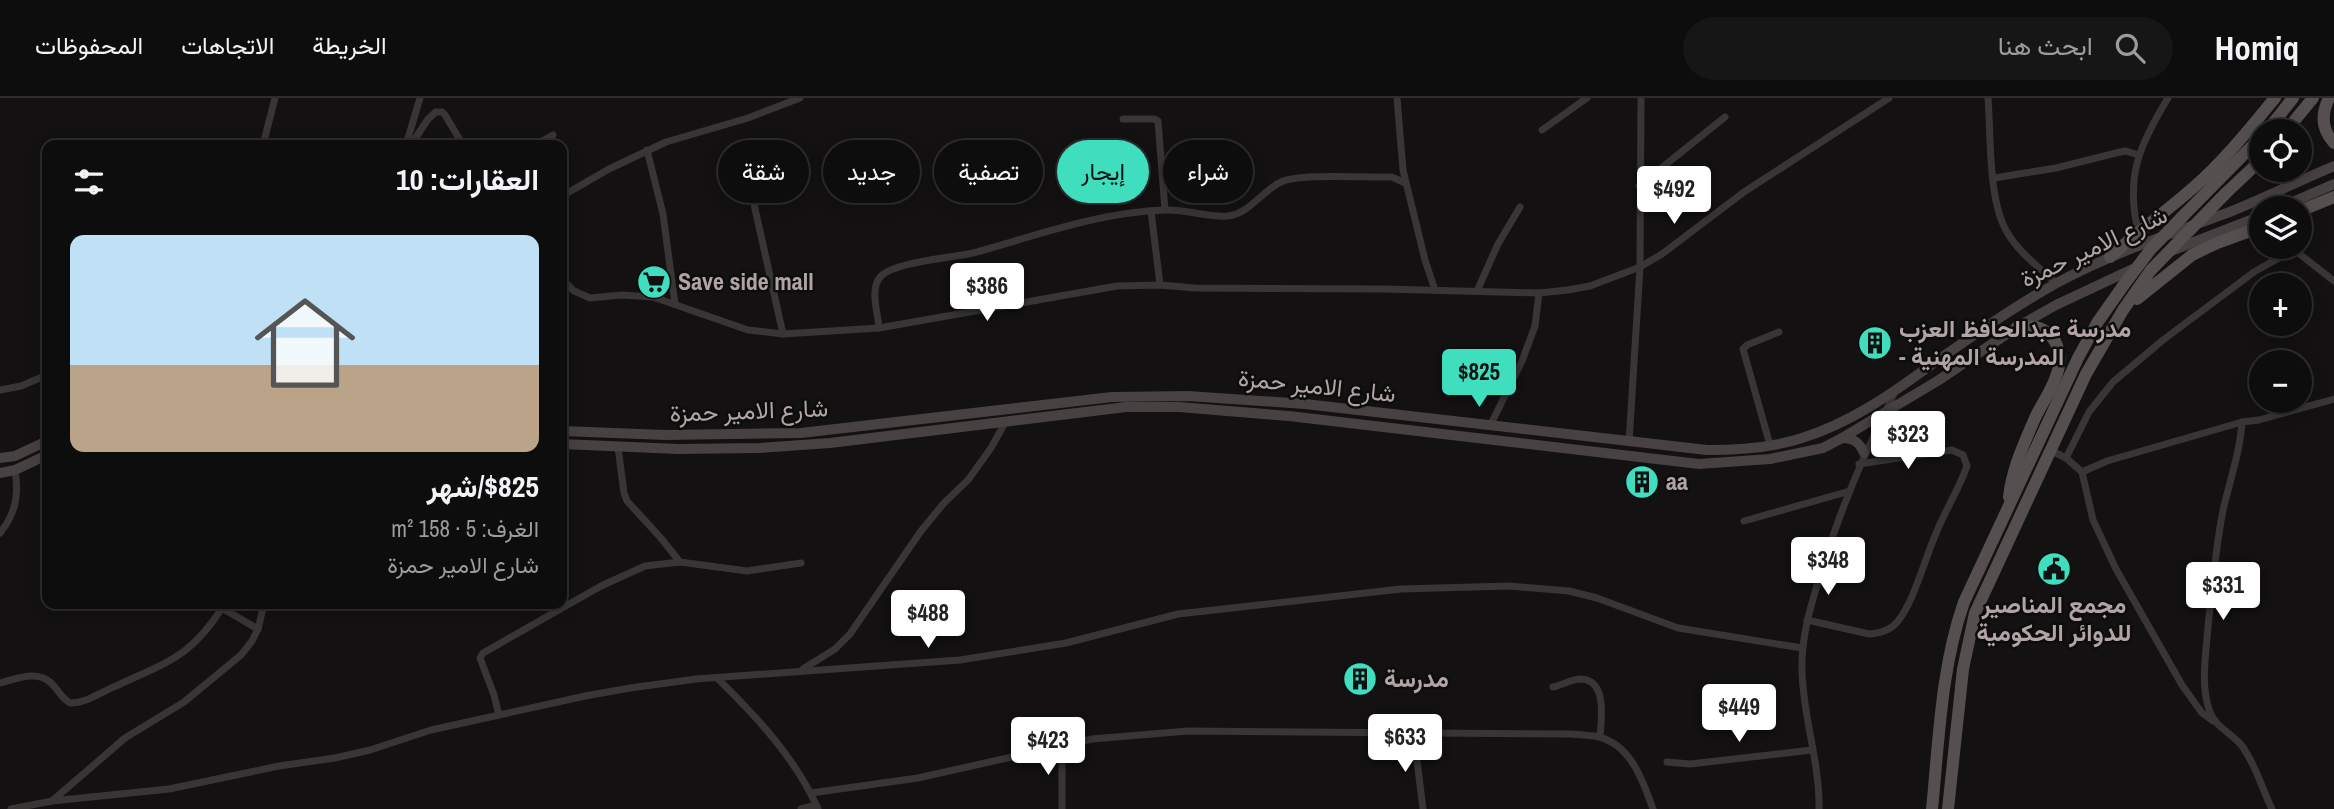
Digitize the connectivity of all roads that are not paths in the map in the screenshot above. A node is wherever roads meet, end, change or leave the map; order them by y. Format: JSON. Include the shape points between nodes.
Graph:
{"nodes":[{"id":1,"x":275,"y":98,"type":"edge"},
{"id":2,"x":420,"y":98,"type":"edge"},
{"id":3,"x":800,"y":98,"type":"edge"},
{"id":4,"x":1397,"y":98,"type":"edge"},
{"id":5,"x":1587,"y":98,"type":"edge"},
{"id":6,"x":1641,"y":98,"type":"edge"},
{"id":7,"x":1889,"y":98,"type":"edge"},
{"id":8,"x":1988,"y":98,"type":"edge"},
{"id":9,"x":2168,"y":98,"type":"edge"},
{"id":10,"x":2275,"y":98,"type":"edge"},
{"id":11,"x":2293,"y":98,"type":"edge"},
{"id":12,"x":2313,"y":98,"type":"edge"},
{"id":13,"x":2329,"y":98,"type":"edge"},
{"id":14,"x":1725,"y":117,"type":"dead end"},
{"id":15,"x":1123,"y":119,"type":"dead end"},
{"id":16,"x":2276,"y":119,"type":"edge"},
{"id":17,"x":2296,"y":119,"type":"edge"},
{"id":18,"x":1542,"y":130,"type":"dead end"},
{"id":19,"x":553,"y":135,"type":"dead end"},
{"id":20,"x":264,"y":140,"type":"edge"},
{"id":21,"x":409,"y":140,"type":"edge"},
{"id":22,"x":412,"y":140,"type":"edge"},
{"id":23,"x":460,"y":140,"type":"edge"},
{"id":24,"x":544,"y":140,"type":"edge"},
{"id":25,"x":2334,"y":143,"type":"edge"},
{"id":26,"x":2249,"y":149,"type":"edge"},
{"id":27,"x":647,"y":150,"type":"junction"},
{"id":28,"x":2138,"y":155,"type":"junction"},
{"id":29,"x":2334,"y":166,"type":"edge"},
{"id":30,"x":2249,"y":171,"type":"edge"},
{"id":31,"x":1994,"y":178,"type":"junction"},
{"id":32,"x":1405,"y":183,"type":"junction"},
{"id":33,"x":2334,"y":184,"type":"edge"},
{"id":34,"x":1639,"y":186,"type":"junction"},
{"id":35,"x":567,"y":193,"type":"edge"},
{"id":36,"x":2306,"y":196,"type":"edge"},
{"id":37,"x":2334,"y":197,"type":"edge"},
{"id":38,"x":754,"y":203,"type":"edge"},
{"id":39,"x":2312,"y":206,"type":"edge"},
{"id":40,"x":1520,"y":207,"type":"dead end"},
{"id":41,"x":1165,"y":210,"type":"junction"},
{"id":42,"x":1151,"y":211,"type":"junction"},
{"id":43,"x":2249,"y":221,"type":"edge"},
{"id":44,"x":2138,"y":231,"type":"junction"},
{"id":45,"x":2249,"y":231,"type":"edge"},
{"id":46,"x":2110,"y":257,"type":"junction"},
{"id":47,"x":1640,"y":267,"type":"junction"},
{"id":48,"x":2334,"y":281,"type":"edge"},
{"id":49,"x":567,"y":284,"type":"edge"},
{"id":50,"x":2056,"y":284,"type":"junction"},
{"id":51,"x":1160,"y":285,"type":"junction"},
{"id":52,"x":1435,"y":290,"type":"junction"},
{"id":53,"x":1477,"y":291,"type":"junction"},
{"id":54,"x":1539,"y":293,"type":"junction"},
{"id":55,"x":675,"y":304,"type":"junction"},
{"id":56,"x":2123,"y":310,"type":"junction"},
{"id":57,"x":2017,"y":327,"type":"junction"},
{"id":58,"x":879,"y":328,"type":"junction"},
{"id":59,"x":1779,"y":332,"type":"dead end"},
{"id":60,"x":783,"y":334,"type":"junction"},
{"id":61,"x":1930,"y":366,"type":"junction"},
{"id":62,"x":42,"y":377,"type":"edge"},
{"id":63,"x":1939,"y":380,"type":"junction"},
{"id":64,"x":0,"y":390,"type":"edge"},
{"id":65,"x":1895,"y":392,"type":"junction"},
{"id":66,"x":2334,"y":399,"type":"edge"},
{"id":67,"x":1883,"y":415,"type":"junction"},
{"id":68,"x":915,"y":418,"type":"junction"},
{"id":69,"x":1006,"y":420,"type":"junction"},
{"id":70,"x":2242,"y":422,"type":"junction"},
{"id":71,"x":1490,"y":426,"type":"junction"},
{"id":72,"x":567,"y":431,"type":"edge"},
{"id":73,"x":917,"y":432,"type":"junction"},
{"id":74,"x":1842,"y":438,"type":"junction"},
{"id":75,"x":1629,"y":442,"type":"junction"},
{"id":76,"x":42,"y":443,"type":"edge"},
{"id":77,"x":567,"y":444,"type":"edge"},
{"id":78,"x":1770,"y":445,"type":"junction"},
{"id":79,"x":618,"y":447,"type":"junction"},
{"id":80,"x":2050,"y":450,"type":"junction"},
{"id":81,"x":42,"y":457,"type":"edge"},
{"id":82,"x":0,"y":458,"type":"edge"},
{"id":83,"x":2066,"y":458,"type":"junction"},
{"id":84,"x":1862,"y":459,"type":"junction"},
{"id":85,"x":15,"y":470,"type":"junction"},
{"id":86,"x":2082,"y":472,"type":"junction"},
{"id":87,"x":0,"y":473,"type":"edge"},
{"id":88,"x":1850,"y":491,"type":"junction"},
{"id":89,"x":2008,"y":507,"type":"junction"},
{"id":90,"x":1744,"y":521,"type":"dead end"},
{"id":91,"x":0,"y":533,"type":"edge"},
{"id":92,"x":680,"y":562,"type":"junction"},
{"id":93,"x":801,"y":563,"type":"dead end"},
{"id":94,"x":567,"y":606,"type":"edge"},
{"id":95,"x":217,"y":609,"type":"edge"},
{"id":96,"x":224,"y":609,"type":"edge"},
{"id":97,"x":263,"y":609,"type":"edge"},
{"id":98,"x":562,"y":609,"type":"edge"},
{"id":99,"x":1807,"y":620,"type":"junction"},
{"id":100,"x":258,"y":629,"type":"junction"},
{"id":101,"x":1802,"y":648,"type":"junction"},
{"id":102,"x":800,"y":671,"type":"junction"},
{"id":103,"x":718,"y":679,"type":"junction"},
{"id":104,"x":0,"y":684,"type":"edge"},
{"id":105,"x":1553,"y":687,"type":"dead end"},
{"id":106,"x":499,"y":715,"type":"junction"},
{"id":107,"x":2216,"y":724,"type":"junction"},
{"id":108,"x":1408,"y":733,"type":"junction"},
{"id":109,"x":1600,"y":737,"type":"junction"},
{"id":110,"x":1062,"y":745,"type":"junction"},
{"id":111,"x":1812,"y":750,"type":"junction"},
{"id":112,"x":1667,"y":762,"type":"dead end"},
{"id":113,"x":810,"y":793,"type":"junction"},
{"id":114,"x":52,"y":801,"type":"junction"},
{"id":115,"x":817,"y":807,"type":"edge"},
{"id":116,"x":11,"y":809,"type":"edge"},
{"id":117,"x":801,"y":809,"type":"edge"},
{"id":118,"x":1062,"y":809,"type":"edge"},
{"id":119,"x":1423,"y":809,"type":"edge"},
{"id":120,"x":1653,"y":809,"type":"edge"},
{"id":121,"x":1819,"y":809,"type":"edge"},
{"id":122,"x":1932,"y":809,"type":"edge"},
{"id":123,"x":1948,"y":809,"type":"edge"},
{"id":124,"x":2272,"y":809,"type":"edge"}],
"edges":[{"from":1,"to":20,"type":"street"},
{"from":2,"to":21,"type":"street"},
{"from":3,"to":27,"type":"street"},
{"from":4,"to":32,"type":"street"},
{"from":5,"to":18,"type":"street"},
{"from":6,"to":34,"type":"street"},
{"from":7,"to":47,"type":"street","via":[[1744,192]]},
{"from":8,"to":31,"type":"street"},
{"from":9,"to":28,"type":"street"},
{"from":10,"to":44,"type":"main road","via":[[2195,186]]},
{"from":11,"to":16,"type":"main road"},
{"from":12,"to":17,"type":"main road"},
{"from":13,"to":25,"type":"main road","via":[[2324,128]]},
{"from":14,"to":34,"type":"street"},
{"from":15,"to":41,"type":"street","via":[[1158,121]]},
{"from":19,"to":24,"type":"street"},
{"from":22,"to":23,"type":"street","via":[[436,111],[445,115]]},
{"from":26,"to":89,"type":"main road","bridge":true,"via":[[2151,248],[2097,323]]},
{"from":27,"to":35,"type":"street"},
{"from":27,"to":55,"type":"street","via":[[663,214]]},
{"from":28,"to":31,"type":"street","via":[[2126,151]]},
{"from":28,"to":44,"type":"street","via":[[2133,204]]},
{"from":29,"to":46,"type":"main road","name":"شارع الامير حمزة"},
{"from":30,"to":56,"type":"main road","bridge":true,"via":[[2151,270]]},
{"from":31,"to":50,"type":"street","via":[[1994,199],[2007,233]]},
{"from":32,"to":41,"type":"street","via":[[1392,177],[1304,177],[1283,181],[1246,209],[1227,217]]},
{"from":32,"to":52,"type":"street"},
{"from":33,"to":36,"type":"main road"},
{"from":34,"to":47,"type":"street"},
{"from":37,"to":39,"type":"main road"},
{"from":38,"to":60,"type":"street"},
{"from":40,"to":53,"type":"street"},
{"from":41,"to":42,"type":"street"},
{"from":42,"to":51,"type":"street"},
{"from":42,"to":58,"type":"street","via":[[1079,222],[972,253],[890,270],[875,286]]},
{"from":43,"to":57,"type":"main road","name":"شارع الامير حمزة","via":[[2102,282]]},
{"from":44,"to":46,"type":"main road"},
{"from":45,"to":56,"type":"main road","via":[[2192,256]]},
{"from":46,"to":50,"type":"main road","name":"شارع الامير حمزة"},
{"from":47,"to":54,"type":"street","via":[[1590,286]]},
{"from":47,"to":75,"type":"street"},
{"from":48,"to":83,"type":"street","via":[[2297,252],[2284,253],[2264,266],[2113,382],[2089,412]]},
{"from":49,"to":55,"type":"street","via":[[590,298],[644,296]]},
{"from":50,"to":61,"type":"main road","name":"شارع الامير حمزة"},
{"from":51,"to":52,"type":"street"},
{"from":51,"to":58,"type":"street","via":[[1117,286]]},
{"from":52,"to":53,"type":"street"},
{"from":53,"to":54,"type":"street"},
{"from":54,"to":71,"type":"street","via":[[1535,326]]},
{"from":55,"to":60,"type":"street","via":[[748,330]]},
{"from":56,"to":80,"type":"main road"},
{"from":57,"to":63,"type":"main road","name":"شارع الامير حمزة"},
{"from":57,"to":89,"type":"main road","via":[[2048,333],[2057,345],[2060,363],[2014,469]]},
{"from":58,"to":60,"type":"street"},
{"from":59,"to":78,"type":"street","via":[[1743,349]]},
{"from":61,"to":63,"type":"main road"},
{"from":61,"to":65,"type":"main road","name":"شارع الامير حمزة"},
{"from":62,"to":64,"type":"street"},
{"from":63,"to":67,"type":"main road","name":"شارع الامير حمزة"},
{"from":65,"to":67,"type":"street"},
{"from":65,"to":78,"type":"main road","name":"شارع الامير حمزة","via":[[1822,431]]},
{"from":66,"to":70,"type":"street"},
{"from":67,"to":74,"type":"main road","name":"شارع الامير حمزة"},
{"from":67,"to":84,"type":"street"},
{"from":68,"to":71,"type":"main road","name":"شارع الامير حمزة","via":[[1112,397],[1188,396],[1305,404]]},
{"from":68,"to":72,"type":"main road","name":"شارع الامير حمزة","via":[[762,435]]},
{"from":68,"to":73,"type":"main road"},
{"from":69,"to":73,"type":"main road","name":"شارع الامير حمزة"},
{"from":69,"to":74,"type":"main road","name":"شارع الامير حمزة","via":[[1126,407],[1225,410],[1699,464],[1798,454]]},
{"from":69,"to":102,"type":"street","via":[[968,480],[921,531],[850,634]]},
{"from":70,"to":86,"type":"street"},
{"from":70,"to":107,"type":"street","via":[[2218,537],[2207,635],[2205,690]]},
{"from":71,"to":75,"type":"main road","name":"شارع الامير حمزة"},
{"from":73,"to":79,"type":"main road","name":"شارع الامير حمزة","via":[[720,450]]},
{"from":74,"to":84,"type":"main road","via":[[1854,440],[1862,448]]},
{"from":75,"to":78,"type":"main road","name":"شارع الامير حمزة","via":[[1707,450]]},
{"from":76,"to":82,"type":"main road"},
{"from":77,"to":79,"type":"main road","name":"شارع الامير حمزة"},
{"from":79,"to":92,"type":"street","via":[[627,501]]},
{"from":80,"to":83,"type":"street"},
{"from":80,"to":123,"type":"main road","via":[[1975,613],[1963,669]]},
{"from":81,"to":85,"type":"main road"},
{"from":83,"to":86,"type":"street"},
{"from":84,"to":88,"type":"street"},
{"from":84,"to":99,"type":"street","via":[[1952,450],[1963,455],[1966,466],[1893,627],[1869,634]]},
{"from":85,"to":87,"type":"main road"},
{"from":85,"to":91,"type":"street","via":[[15,511]]},
{"from":86,"to":107,"type":"street","via":[[2093,520],[2116,569],[2182,685]]},
{"from":88,"to":90,"type":"street"},
{"from":88,"to":99,"type":"street"},
{"from":89,"to":122,"type":"main road","via":[[1953,634]]},
{"from":92,"to":93,"type":"street","via":[[747,571]]},
{"from":92,"to":94,"type":"street","via":[[628,572]]},
{"from":95,"to":104,"type":"street","via":[[195,644],[175,660],[87,700],[71,703],[52,683],[33,676]]},
{"from":96,"to":100,"type":"street"},
{"from":97,"to":100,"type":"street"},
{"from":98,"to":106,"type":"street","via":[[480,658]]},
{"from":99,"to":101,"type":"street"},
{"from":100,"to":114,"type":"street","via":[[241,655],[184,702],[104,754]]},
{"from":101,"to":102,"type":"street","via":[[1678,628],[1569,592],[1460,586],[1178,614],[1066,643],[960,660]]},
{"from":101,"to":111,"type":"street"},
{"from":102,"to":103,"type":"street"},
{"from":103,"to":106,"type":"street","via":[[608,692]]},
{"from":103,"to":113,"type":"street","via":[[766,728]]},
{"from":105,"to":109,"type":"street","via":[[1578,679],[1590,682],[1601,698]]},
{"from":106,"to":114,"type":"street","via":[[355,754],[207,783]]},
{"from":107,"to":124,"type":"street","via":[[2235,738],[2249,757]]},
{"from":108,"to":109,"type":"street"},
{"from":108,"to":110,"type":"street","via":[[1188,731]]},
{"from":108,"to":119,"type":"street"},
{"from":109,"to":120,"type":"street","via":[[1612,742],[1636,767]]},
{"from":110,"to":113,"type":"street","via":[[918,778]]},
{"from":110,"to":118,"type":"street"},
{"from":111,"to":112,"type":"street","via":[[1690,764]]},
{"from":111,"to":121,"type":"street"},
{"from":113,"to":115,"type":"street"},
{"from":114,"to":116,"type":"street"},
{"from":115,"to":117,"type":"street"}]}
